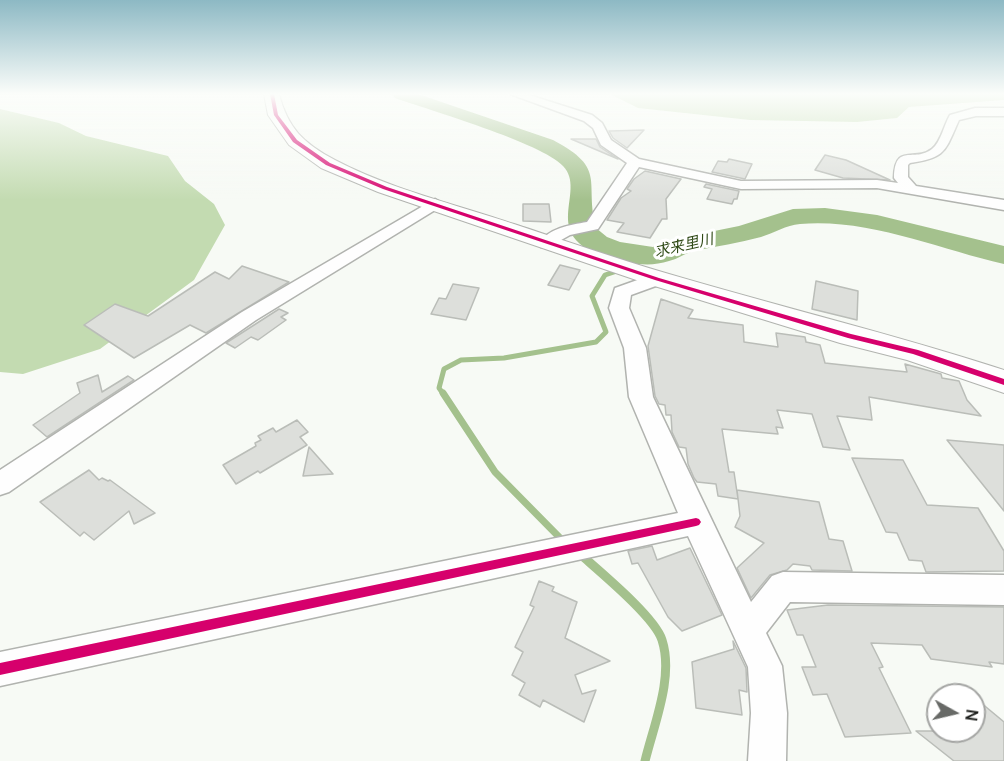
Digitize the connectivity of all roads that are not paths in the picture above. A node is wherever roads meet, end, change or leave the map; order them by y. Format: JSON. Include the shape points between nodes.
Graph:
{"nodes":[{"id":1,"x":287,"y":130,"type":"edge"},
{"id":2,"x":600,"y":130,"type":"edge"},
{"id":3,"x":950,"y":130,"type":"edge"},
{"id":4,"x":635,"y":162,"type":"junction"},
{"id":5,"x":909,"y":187,"type":"junction"},
{"id":6,"x":435,"y":204,"type":"junction"},
{"id":7,"x":1004,"y":205,"type":"edge"},
{"id":8,"x":547,"y":243,"type":"junction"},
{"id":9,"x":650,"y":277,"type":"junction"},
{"id":10,"x":1004,"y":382,"type":"edge"},
{"id":11,"x":0,"y":484,"type":"edge"},
{"id":12,"x":696,"y":522,"type":"junction"},
{"id":13,"x":1004,"y":590,"type":"edge"},
{"id":14,"x":749,"y":629,"type":"junction"},
{"id":15,"x":0,"y":669,"type":"edge"},
{"id":16,"x":767,"y":761,"type":"edge"}],
"edges":[{"from":1,"to":6,"type":"street","via":[[295,141],[328,164]]},
{"from":2,"to":4,"type":"street","via":[[606,142]]},
{"from":3,"to":5,"type":"street","via":[[942,149],[934,156],[906,159],[901,165],[901,178]]},
{"from":4,"to":5,"type":"street","via":[[741,185],[843,183]]},
{"from":4,"to":8,"type":"street","via":[[592,226],[565,231]]},
{"from":5,"to":7,"type":"street"},
{"from":6,"to":8,"type":"street"},
{"from":6,"to":11,"type":"street","via":[[249,316]]},
{"from":8,"to":9,"type":"street"},
{"from":9,"to":10,"type":"street","via":[[915,352]]},
{"from":9,"to":12,"type":"street","via":[[622,292],[619,308],[636,348],[641,397]]},
{"from":12,"to":14,"type":"street"},
{"from":12,"to":15,"type":"street"},
{"from":13,"to":14,"type":"street","via":[[783,587]]},
{"from":14,"to":16,"type":"street","via":[[765,666],[769,713]]}]}
